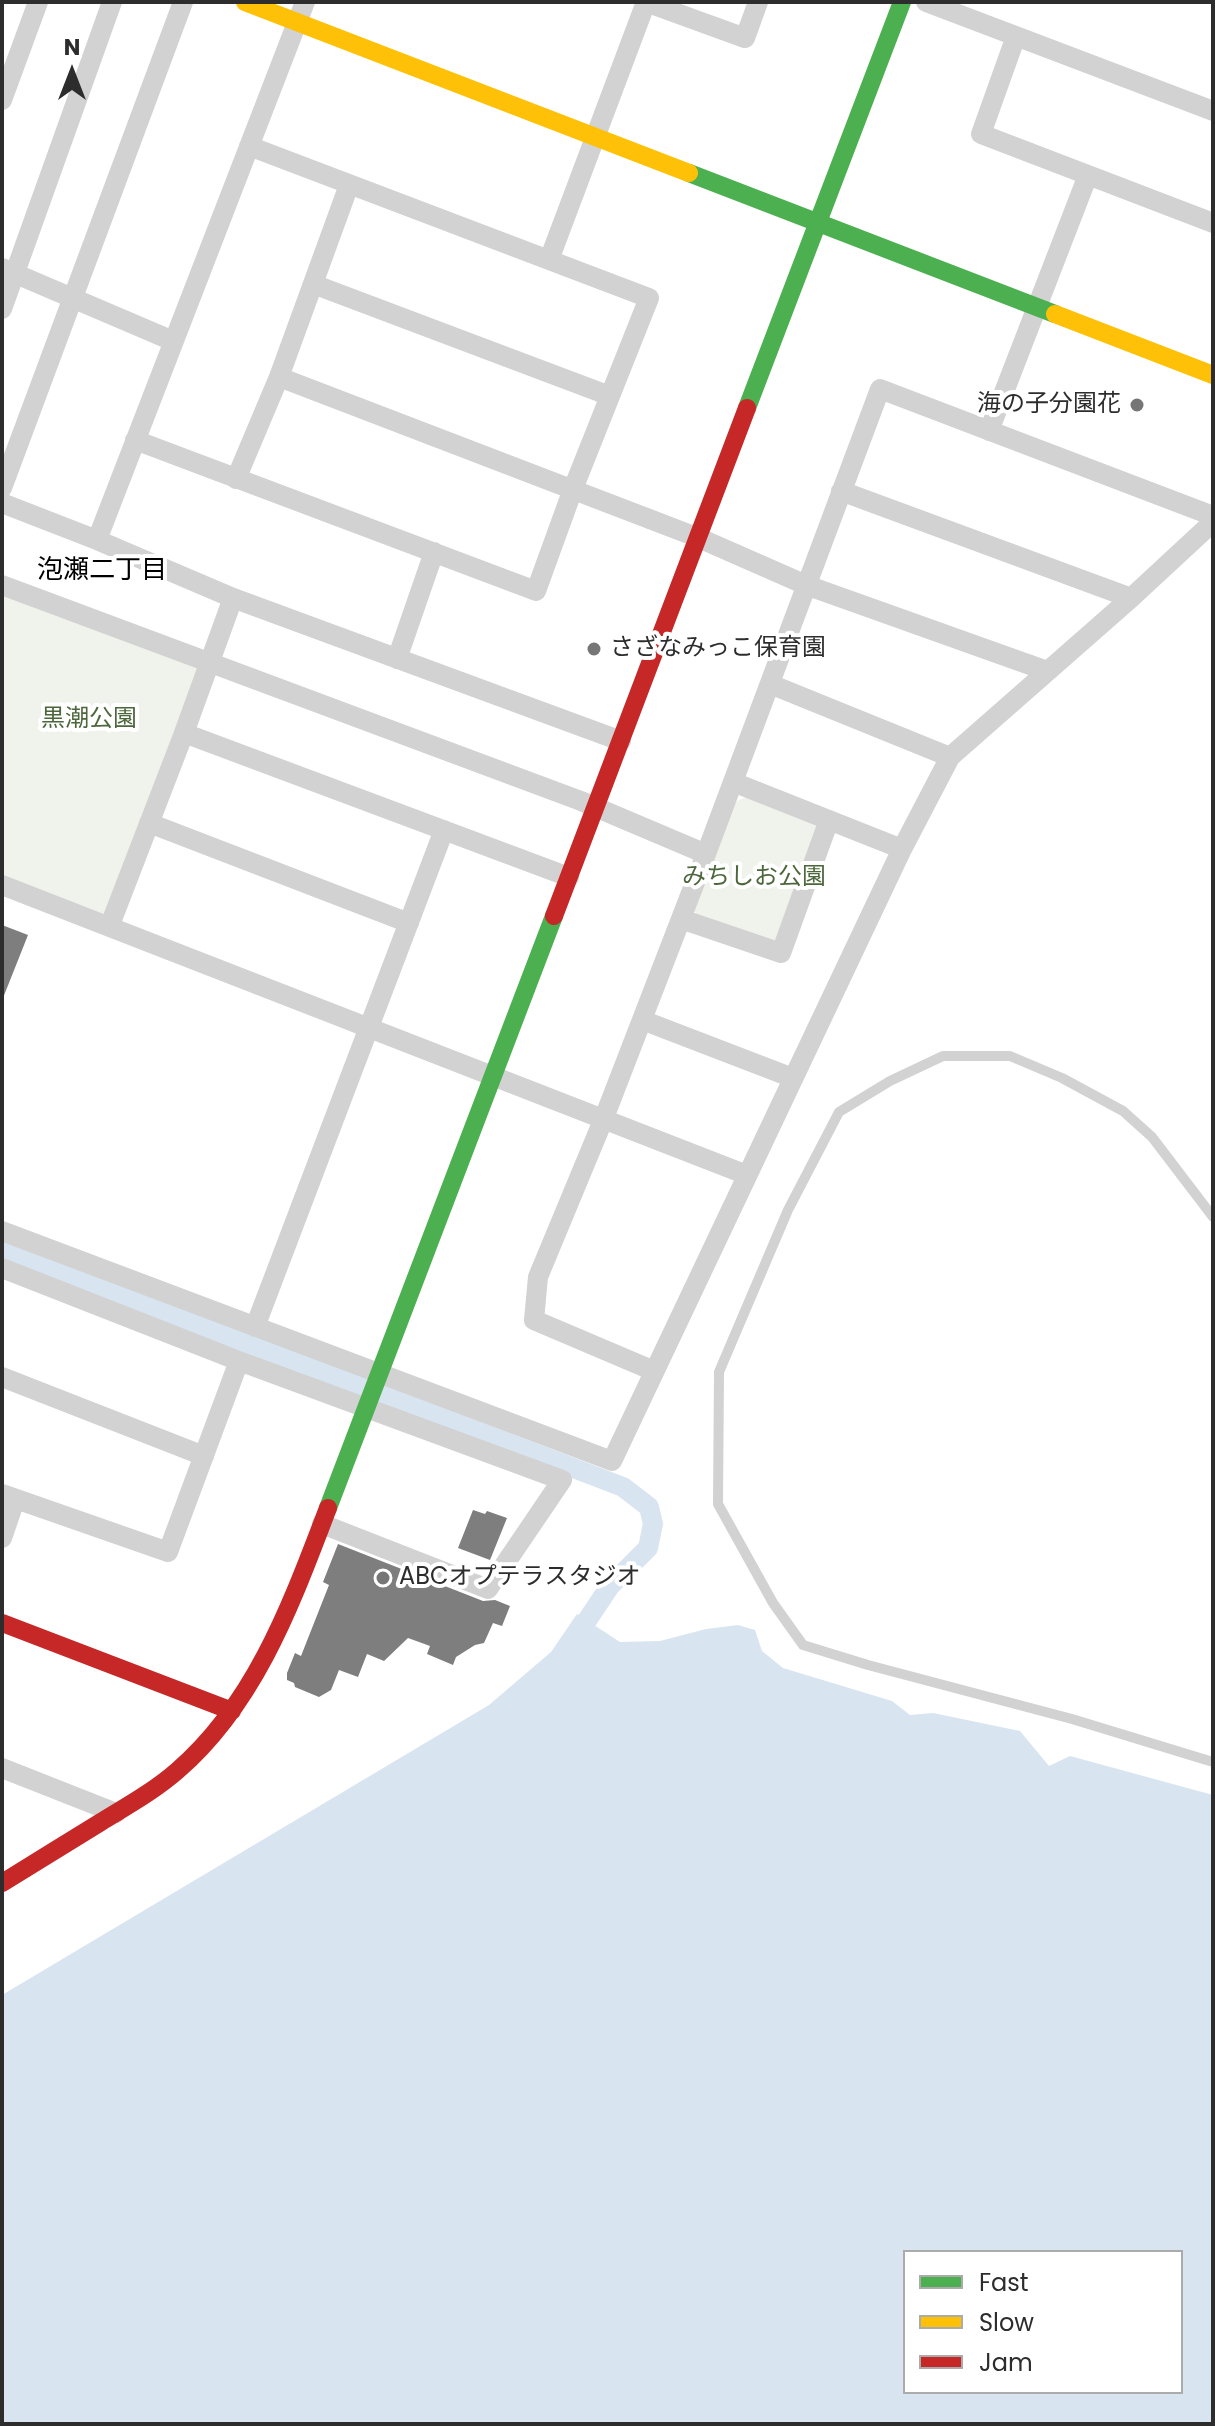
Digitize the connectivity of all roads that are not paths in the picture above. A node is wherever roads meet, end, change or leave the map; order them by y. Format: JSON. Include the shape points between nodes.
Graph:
{"nodes":[{"id":1,"x":38,"y":2,"type":"edge"},
{"id":2,"x":112,"y":2,"type":"edge"},
{"id":3,"x":183,"y":2,"type":"edge"},
{"id":4,"x":245,"y":2,"type":"edge"},
{"id":5,"x":305,"y":2,"type":"edge"},
{"id":6,"x":646,"y":2,"type":"edge"},
{"id":7,"x":758,"y":2,"type":"edge"},
{"id":8,"x":902,"y":2,"type":"edge"},
{"id":9,"x":926,"y":2,"type":"edge"},
{"id":10,"x":297,"y":22,"type":"junction"},
{"id":11,"x":1016,"y":36,"type":"junction"},
{"id":12,"x":10,"y":50,"type":"edge"},
{"id":13,"x":2,"y":100,"type":"edge"},
{"id":14,"x":1213,"y":111,"type":"edge"},
{"id":15,"x":596,"y":137,"type":"junction"},
{"id":16,"x":249,"y":146,"type":"junction"},
{"id":17,"x":1088,"y":175,"type":"junction"},
{"id":18,"x":349,"y":185,"type":"junction"},
{"id":19,"x":819,"y":223,"type":"junction"},
{"id":20,"x":1213,"y":223,"type":"edge"},
{"id":21,"x":549,"y":260,"type":"junction"},
{"id":22,"x":9,"y":271,"type":"edge"},
{"id":23,"x":313,"y":284,"type":"junction"},
{"id":24,"x":72,"y":297,"type":"junction"},
{"id":25,"x":1038,"y":307,"type":"junction"},
{"id":26,"x":2,"y":309,"type":"edge"},
{"id":27,"x":173,"y":341,"type":"junction"},
{"id":28,"x":1213,"y":375,"type":"edge"},
{"id":29,"x":279,"y":377,"type":"junction"},
{"id":30,"x":610,"y":396,"type":"junction"},
{"id":31,"x":989,"y":431,"type":"junction"},
{"id":32,"x":135,"y":440,"type":"junction"},
{"id":33,"x":236,"y":479,"type":"junction"},
{"id":34,"x":2,"y":488,"type":"edge"},
{"id":35,"x":573,"y":489,"type":"junction"},
{"id":36,"x":841,"y":491,"type":"junction"},
{"id":37,"x":2,"y":503,"type":"edge"},
{"id":38,"x":1213,"y":519,"type":"edge"},
{"id":39,"x":699,"y":538,"type":"junction"},
{"id":40,"x":97,"y":540,"type":"junction"},
{"id":41,"x":434,"y":552,"type":"junction"},
{"id":42,"x":2,"y":585,"type":"edge"},
{"id":43,"x":806,"y":585,"type":"junction"},
{"id":44,"x":233,"y":598,"type":"junction"},
{"id":45,"x":1131,"y":598,"type":"junction"},
{"id":46,"x":397,"y":659,"type":"junction"},
{"id":47,"x":208,"y":663,"type":"junction"},
{"id":48,"x":1047,"y":671,"type":"junction"},
{"id":49,"x":770,"y":684,"type":"junction"},
{"id":50,"x":184,"y":733,"type":"junction"},
{"id":51,"x":621,"y":741,"type":"junction"},
{"id":52,"x":950,"y":757,"type":"junction"},
{"id":53,"x":733,"y":782,"type":"junction"},
{"id":54,"x":596,"y":807,"type":"junction"},
{"id":55,"x":829,"y":820,"type":"junction"},
{"id":56,"x":149,"y":823,"type":"junction"},
{"id":57,"x":444,"y":830,"type":"junction"},
{"id":58,"x":902,"y":849,"type":"junction"},
{"id":59,"x":706,"y":854,"type":"junction"},
{"id":60,"x":569,"y":877,"type":"junction"},
{"id":61,"x":2,"y":885,"type":"edge"},
{"id":62,"x":681,"y":919,"type":"junction"},
{"id":63,"x":409,"y":923,"type":"junction"},
{"id":64,"x":110,"y":925,"type":"junction"},
{"id":65,"x":642,"y":1020,"type":"junction"},
{"id":66,"x":370,"y":1027,"type":"junction"},
{"id":67,"x":493,"y":1076,"type":"junction"},
{"id":68,"x":793,"y":1078,"type":"junction"},
{"id":69,"x":604,"y":1118,"type":"junction"},
{"id":70,"x":747,"y":1175,"type":"junction"},
{"id":71,"x":1213,"y":1217,"type":"edge"},
{"id":72,"x":2,"y":1231,"type":"edge"},
{"id":73,"x":2,"y":1268,"type":"edge"},
{"id":74,"x":255,"y":1327,"type":"junction"},
{"id":75,"x":239,"y":1361,"type":"junction"},
{"id":76,"x":654,"y":1371,"type":"junction"},
{"id":77,"x":2,"y":1377,"type":"edge"},
{"id":78,"x":373,"y":1390,"type":"junction"},
{"id":79,"x":204,"y":1456,"type":"junction"},
{"id":80,"x":9,"y":1497,"type":"edge"},
{"id":81,"x":322,"y":1524,"type":"junction"},
{"id":82,"x":2,"y":1538,"type":"edge"},
{"id":83,"x":2,"y":1623,"type":"edge"},
{"id":84,"x":232,"y":1711,"type":"junction"},
{"id":85,"x":1213,"y":1762,"type":"edge"},
{"id":86,"x":2,"y":1768,"type":"edge"},
{"id":87,"x":116,"y":1813,"type":"junction"},
{"id":88,"x":2,"y":1883,"type":"edge"}],
"edges":[{"from":1,"to":12,"type":"street"},
{"from":2,"to":22,"type":"street"},
{"from":3,"to":24,"type":"street"},
{"from":4,"to":10,"type":"street"},
{"from":5,"to":10,"type":"street"},
{"from":6,"to":7,"type":"street","via":[[745,38]]},
{"from":6,"to":15,"type":"street"},
{"from":8,"to":19,"type":"street"},
{"from":9,"to":11,"type":"street"},
{"from":10,"to":15,"type":"street"},
{"from":10,"to":16,"type":"street"},
{"from":11,"to":14,"type":"street"},
{"from":11,"to":17,"type":"street","via":[[981,134]]},
{"from":12,"to":13,"type":"street"},
{"from":15,"to":19,"type":"street"},
{"from":15,"to":21,"type":"street"},
{"from":16,"to":18,"type":"street"},
{"from":16,"to":27,"type":"street"},
{"from":17,"to":20,"type":"street"},
{"from":17,"to":25,"type":"street"},
{"from":18,"to":21,"type":"street"},
{"from":18,"to":23,"type":"street"},
{"from":19,"to":25,"type":"street"},
{"from":19,"to":39,"type":"street"},
{"from":21,"to":30,"type":"street","via":[[649,298]]},
{"from":22,"to":24,"type":"street"},
{"from":22,"to":26,"type":"street"},
{"from":23,"to":29,"type":"street"},
{"from":23,"to":30,"type":"street"},
{"from":24,"to":27,"type":"street"},
{"from":24,"to":34,"type":"street"},
{"from":25,"to":28,"type":"street"},
{"from":25,"to":31,"type":"street"},
{"from":27,"to":32,"type":"street"},
{"from":29,"to":33,"type":"street"},
{"from":29,"to":35,"type":"street"},
{"from":30,"to":35,"type":"street"},
{"from":31,"to":36,"type":"street","via":[[880,389]]},
{"from":31,"to":38,"type":"street"},
{"from":32,"to":33,"type":"street"},
{"from":32,"to":40,"type":"street"},
{"from":33,"to":41,"type":"street"},
{"from":35,"to":39,"type":"street"},
{"from":35,"to":41,"type":"street","via":[[536,591]]},
{"from":36,"to":43,"type":"street"},
{"from":36,"to":45,"type":"street"},
{"from":37,"to":40,"type":"street"},
{"from":38,"to":45,"type":"street"},
{"from":39,"to":43,"type":"street"},
{"from":39,"to":51,"type":"street"},
{"from":40,"to":44,"type":"street"},
{"from":41,"to":46,"type":"street"},
{"from":42,"to":47,"type":"street"},
{"from":43,"to":48,"type":"street"},
{"from":43,"to":49,"type":"street"},
{"from":44,"to":46,"type":"street"},
{"from":44,"to":47,"type":"street"},
{"from":45,"to":48,"type":"street"},
{"from":46,"to":51,"type":"street"},
{"from":47,"to":50,"type":"street"},
{"from":47,"to":54,"type":"street"},
{"from":48,"to":52,"type":"street"},
{"from":49,"to":52,"type":"street"},
{"from":49,"to":53,"type":"street"},
{"from":50,"to":56,"type":"street"},
{"from":50,"to":57,"type":"street"},
{"from":51,"to":54,"type":"street"},
{"from":52,"to":58,"type":"street"},
{"from":53,"to":55,"type":"street"},
{"from":53,"to":59,"type":"street"},
{"from":54,"to":59,"type":"street"},
{"from":54,"to":60,"type":"street"},
{"from":55,"to":58,"type":"street"},
{"from":55,"to":62,"type":"street","via":[[781,953]]},
{"from":56,"to":63,"type":"street"},
{"from":56,"to":64,"type":"street"},
{"from":57,"to":60,"type":"street"},
{"from":57,"to":63,"type":"street"},
{"from":58,"to":68,"type":"street"},
{"from":59,"to":62,"type":"street"},
{"from":60,"to":67,"type":"street"},
{"from":61,"to":64,"type":"street"},
{"from":62,"to":65,"type":"street"},
{"from":63,"to":66,"type":"street"},
{"from":64,"to":66,"type":"street"},
{"from":65,"to":68,"type":"street"},
{"from":65,"to":69,"type":"street"},
{"from":66,"to":67,"type":"street"},
{"from":66,"to":74,"type":"street"},
{"from":67,"to":69,"type":"street"},
{"from":67,"to":78,"type":"street"},
{"from":68,"to":70,"type":"street"},
{"from":69,"to":70,"type":"street"},
{"from":69,"to":76,"type":"street","via":[[538,1277],[534,1320]]},
{"from":70,"to":76,"type":"street"},
{"from":71,"to":85,"type":"lane","via":[[1152,1137],[1123,1111],[1010,1056],[943,1056],[890,1081],[839,1112],[788,1210],[719,1372],[718,1504],[773,1603],[803,1645]]},
{"from":72,"to":74,"type":"street"},
{"from":73,"to":75,"type":"street"},
{"from":74,"to":78,"type":"street"},
{"from":75,"to":78,"type":"street"},
{"from":75,"to":79,"type":"street"},
{"from":76,"to":78,"type":"street","via":[[612,1461]]},
{"from":77,"to":79,"type":"street"},
{"from":78,"to":81,"type":"street"},
{"from":78,"to":81,"type":"street","via":[[562,1480],[488,1589]]},
{"from":79,"to":80,"type":"street","via":[[168,1552]]},
{"from":80,"to":82,"type":"street"},
{"from":81,"to":84,"type":"street","via":[[282,1624]]},
{"from":83,"to":84,"type":"street"},
{"from":84,"to":87,"type":"street","via":[[187,1763]]},
{"from":86,"to":87,"type":"street"},
{"from":87,"to":88,"type":"street"}]}
